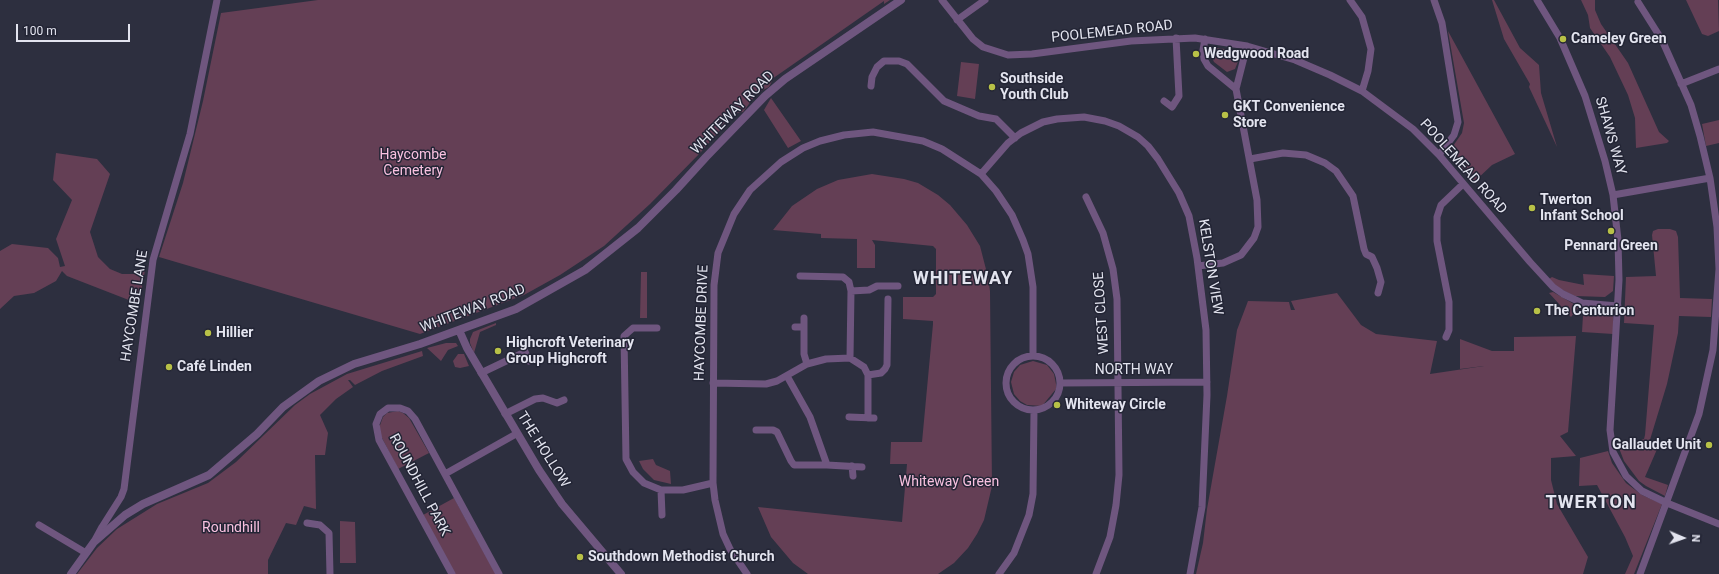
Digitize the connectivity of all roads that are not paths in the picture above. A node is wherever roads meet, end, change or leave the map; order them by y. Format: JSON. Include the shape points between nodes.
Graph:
{"nodes":[{"id":1,"x":217,"y":0,"type":"edge"},
{"id":2,"x":901,"y":0,"type":"edge"},
{"id":3,"x":942,"y":0,"type":"edge"},
{"id":4,"x":985,"y":0,"type":"edge"},
{"id":5,"x":1350,"y":0,"type":"edge"},
{"id":6,"x":1434,"y":0,"type":"edge"},
{"id":7,"x":1537,"y":0,"type":"edge"},
{"id":8,"x":1636,"y":3,"type":"edge"},
{"id":9,"x":957,"y":20,"type":"junction"},
{"id":10,"x":1176,"y":38,"type":"junction"},
{"id":11,"x":1205,"y":39,"type":"junction"},
{"id":12,"x":1246,"y":46,"type":"junction"},
{"id":13,"x":1719,"y":69,"type":"edge"},
{"id":14,"x":1681,"y":84,"type":"junction"},
{"id":15,"x":871,"y":86,"type":"dead end"},
{"id":16,"x":1236,"y":89,"type":"junction"},
{"id":17,"x":1362,"y":91,"type":"junction"},
{"id":18,"x":1164,"y":101,"type":"dead end"},
{"id":19,"x":1015,"y":138,"type":"junction"},
{"id":20,"x":1438,"y":155,"type":"junction"},
{"id":21,"x":1250,"y":159,"type":"junction"},
{"id":22,"x":981,"y":174,"type":"junction"},
{"id":23,"x":1710,"y":178,"type":"junction"},
{"id":24,"x":1463,"y":184,"type":"junction"},
{"id":25,"x":1612,"y":196,"type":"junction"},
{"id":26,"x":1086,"y":197,"type":"dead end"},
{"id":27,"x":1198,"y":266,"type":"junction"},
{"id":28,"x":800,"y":276,"type":"dead end"},
{"id":29,"x":898,"y":286,"type":"dead end"},
{"id":30,"x":851,"y":291,"type":"junction"},
{"id":31,"x":1378,"y":293,"type":"dead end"},
{"id":32,"x":888,"y":299,"type":"dead end"},
{"id":33,"x":1618,"y":306,"type":"junction"},
{"id":34,"x":1718,"y":309,"type":"edge"},
{"id":35,"x":804,"y":318,"type":"dead end"},
{"id":36,"x":795,"y":327,"type":"dead end"},
{"id":37,"x":804,"y":327,"type":"junction"},
{"id":38,"x":657,"y":328,"type":"dead end"},
{"id":39,"x":459,"y":330,"type":"junction"},
{"id":40,"x":1450,"y":333,"type":"dead end"},
{"id":41,"x":521,"y":342,"type":"dead end"},
{"id":42,"x":525,"y":352,"type":"junction"},
{"id":43,"x":1033,"y":356,"type":"junction"},
{"id":44,"x":850,"y":358,"type":"junction"},
{"id":45,"x":529,"y":361,"type":"dead end"},
{"id":46,"x":807,"y":364,"type":"junction"},
{"id":47,"x":481,"y":373,"type":"junction"},
{"id":48,"x":868,"y":375,"type":"junction"},
{"id":49,"x":787,"y":376,"type":"junction"},
{"id":50,"x":1207,"y":382,"type":"junction"},
{"id":51,"x":714,"y":383,"type":"junction"},
{"id":52,"x":1061,"y":383,"type":"junction"},
{"id":53,"x":1118,"y":383,"type":"junction"},
{"id":54,"x":564,"y":400,"type":"dead end"},
{"id":55,"x":1034,"y":411,"type":"junction"},
{"id":56,"x":505,"y":414,"type":"junction"},
{"id":57,"x":849,"y":418,"type":"dead end"},
{"id":58,"x":756,"y":430,"type":"dead end"},
{"id":59,"x":516,"y":434,"type":"junction"},
{"id":60,"x":827,"y":465,"type":"junction"},
{"id":61,"x":852,"y":466,"type":"junction"},
{"id":62,"x":862,"y":467,"type":"dead end"},
{"id":63,"x":445,"y":474,"type":"junction"},
{"id":64,"x":853,"y":476,"type":"dead end"},
{"id":65,"x":713,"y":483,"type":"junction"},
{"id":66,"x":661,"y":490,"type":"junction"},
{"id":67,"x":1667,"y":503,"type":"junction"},
{"id":68,"x":662,"y":515,"type":"dead end"},
{"id":69,"x":307,"y":523,"type":"dead end"},
{"id":70,"x":1719,"y":524,"type":"edge"},
{"id":71,"x":39,"y":525,"type":"dead end"},
{"id":72,"x":94,"y":542,"type":"junction"},
{"id":73,"x":86,"y":553,"type":"junction"},
{"id":74,"x":72,"y":574,"type":"edge"},
{"id":75,"x":330,"y":574,"type":"edge"},
{"id":76,"x":452,"y":574,"type":"edge"},
{"id":77,"x":499,"y":574,"type":"edge"},
{"id":78,"x":621,"y":574,"type":"edge"},
{"id":79,"x":747,"y":574,"type":"edge"},
{"id":80,"x":999,"y":574,"type":"edge"},
{"id":81,"x":1096,"y":574,"type":"edge"},
{"id":82,"x":1190,"y":574,"type":"edge"},
{"id":83,"x":1640,"y":574,"type":"edge"}],
"edges":[{"from":1,"to":72,"type":"street","name":"HAYCOMBE LANE","via":[[190,134],[153,260],[124,488]]},
{"from":2,"to":39,"type":"street","name":"WHITEWAY ROAD","via":[[785,79],[638,228],[602,258],[559,287],[516,309]]},
{"from":3,"to":9,"type":"street","name":"POOLEMEAD ROAD"},
{"from":4,"to":9,"type":"street"},
{"from":5,"to":17,"type":"street","via":[[1362,17],[1371,49]]},
{"from":6,"to":20,"type":"street","via":[[1442,23],[1458,122],[1454,135]]},
{"from":7,"to":25,"type":"street","name":"SHAWS WAY","via":[[1560,38],[1585,96],[1605,161]]},
{"from":8,"to":14,"type":"street","via":[[1662,40]]},
{"from":9,"to":10,"type":"street","name":"POOLEMEAD ROAD","via":[[972,39],[983,47],[1008,55]]},
{"from":10,"to":11,"type":"street","name":"POOLEMEAD ROAD"},
{"from":10,"to":18,"type":"street","via":[[1179,96],[1172,107]]},
{"from":11,"to":12,"type":"street","name":"POOLEMEAD ROAD"},
{"from":11,"to":16,"type":"street","via":[[1204,59],[1208,66]]},
{"from":12,"to":16,"type":"street"},
{"from":12,"to":17,"type":"street","name":"POOLEMEAD ROAD","via":[[1295,60]]},
{"from":13,"to":14,"type":"street"},
{"from":14,"to":23,"type":"street","via":[[1693,111]]},
{"from":15,"to":19,"type":"street","via":[[872,77],[884,61],[899,61],[907,64],[944,101],[979,116],[996,119]]},
{"from":16,"to":21,"type":"street"},
{"from":17,"to":20,"type":"street","name":"POOLEMEAD ROAD","via":[[1413,130]]},
{"from":19,"to":22,"type":"street","name":"KELSTON VIEW"},
{"from":19,"to":27,"type":"street","name":"KELSTON VIEW","via":[[1043,122],[1071,117],[1105,120],[1130,132],[1148,146],[1179,193],[1189,216]]},
{"from":20,"to":24,"type":"street","name":"POOLEMEAD ROAD"},
{"from":21,"to":27,"type":"street","via":[[1259,215],[1254,238],[1248,248],[1237,257],[1223,263]]},
{"from":21,"to":31,"type":"street","via":[[1283,153],[1306,155],[1336,171],[1353,196],[1364,249],[1378,268]]},
{"from":22,"to":43,"type":"street","name":"HAYCOMBE DRIVE","via":[[1012,215],[1028,254],[1032,287]]},
{"from":22,"to":51,"type":"street","name":"HAYCOMBE DRIVE","via":[[956,157],[923,141],[873,132],[820,141],[781,162],[742,200],[718,253],[714,285]]},
{"from":23,"to":25,"type":"street"},
{"from":23,"to":34,"type":"street","via":[[1718,250]]},
{"from":24,"to":33,"type":"street","name":"POOLEMEAD ROAD","via":[[1553,287],[1582,303]]},
{"from":24,"to":40,"type":"street","via":[[1441,205],[1436,230],[1448,291]]},
{"from":25,"to":33,"type":"street","name":"SHAWS WAY","via":[[1618,240]]},
{"from":26,"to":53,"type":"street","name":"WEST CLOSE","via":[[1103,233],[1113,269]]},
{"from":27,"to":50,"type":"street","name":"KELSTON VIEW","via":[[1206,330]]},
{"from":28,"to":30,"type":"street","via":[[843,277],[849,282]]},
{"from":29,"to":30,"type":"street","via":[[877,286],[869,290]]},
{"from":30,"to":44,"type":"street"},
{"from":32,"to":48,"type":"street","via":[[886,370]]},
{"from":33,"to":67,"type":"street","name":"SHAWS WAY","via":[[1610,430],[1613,452],[1618,464],[1634,485]]},
{"from":34,"to":67,"type":"street","via":[[1713,350],[1699,414]]},
{"from":35,"to":37,"type":"street"},
{"from":36,"to":37,"type":"street"},
{"from":37,"to":46,"type":"street","via":[[804,354]]},
{"from":38,"to":66,"type":"street","via":[[633,328],[624,336],[625,443],[626,459],[633,472],[644,483]]},
{"from":39,"to":47,"type":"street","name":"THE HOLLOW"},
{"from":39,"to":72,"type":"street","name":"WHITEWAY ROAD","via":[[354,364],[319,381],[283,407],[257,434],[210,475],[143,504],[108,528]]},
{"from":41,"to":42,"type":"street"},
{"from":42,"to":45,"type":"street"},
{"from":42,"to":47,"type":"street"},
{"from":43,"to":52,"type":"street","via":[[1042,357],[1050,362],[1059,373]]},
{"from":43,"to":55,"type":"street","via":[[1014,363],[1007,375],[1006,384],[1009,397],[1016,405]]},
{"from":44,"to":46,"type":"street","via":[[826,359]]},
{"from":44,"to":48,"type":"street","via":[[864,368]]},
{"from":46,"to":49,"type":"street"},
{"from":47,"to":56,"type":"street","name":"THE HOLLOW"},
{"from":48,"to":57,"type":"street","via":[[871,418]]},
{"from":49,"to":51,"type":"street","via":[[778,382],[766,384]]},
{"from":49,"to":60,"type":"street","via":[[810,417]]},
{"from":50,"to":53,"type":"street","name":"NORTH WAY"},
{"from":50,"to":82,"type":"street","name":"KELSTON VIEW","via":[[1202,508]]},
{"from":51,"to":65,"type":"street","name":"HAYCOMBE DRIVE"},
{"from":52,"to":53,"type":"street","name":"NORTH WAY"},
{"from":52,"to":55,"type":"street","via":[[1053,402],[1044,409]]},
{"from":53,"to":81,"type":"street","name":"WEST CLOSE","via":[[1119,475],[1116,505],[1110,537]]},
{"from":54,"to":56,"type":"street","via":[[557,403],[543,398],[535,399]]},
{"from":55,"to":80,"type":"street","via":[[1033,494],[1029,515],[1014,553]]},
{"from":56,"to":59,"type":"street","name":"THE HOLLOW"},
{"from":58,"to":60,"type":"street","via":[[777,432],[794,465]]},
{"from":59,"to":63,"type":"street","name":"ROUNDHILL PARK"},
{"from":59,"to":78,"type":"street","name":"THE HOLLOW","via":[[562,504]]},
{"from":60,"to":61,"type":"street"},
{"from":61,"to":62,"type":"street"},
{"from":61,"to":64,"type":"street"},
{"from":63,"to":76,"type":"street","name":"ROUNDHILL PARK","via":[[408,411],[394,407],[380,414],[376,424],[379,440]]},
{"from":63,"to":77,"type":"street","name":"ROUNDHILL PARK"},
{"from":65,"to":66,"type":"street","via":[[683,490]]},
{"from":65,"to":79,"type":"street","name":"HAYCOMBE DRIVE","via":[[724,534]]},
{"from":66,"to":68,"type":"street"},
{"from":67,"to":70,"type":"street","name":"SHAWS WAY"},
{"from":67,"to":83,"type":"street"},
{"from":69,"to":75,"type":"street","via":[[320,525],[329,533]]},
{"from":71,"to":73,"type":"street"},
{"from":72,"to":73,"type":"street","name":"WHITEWAY ROAD"},
{"from":73,"to":74,"type":"street","name":"WHITEWAY ROAD"}]}
